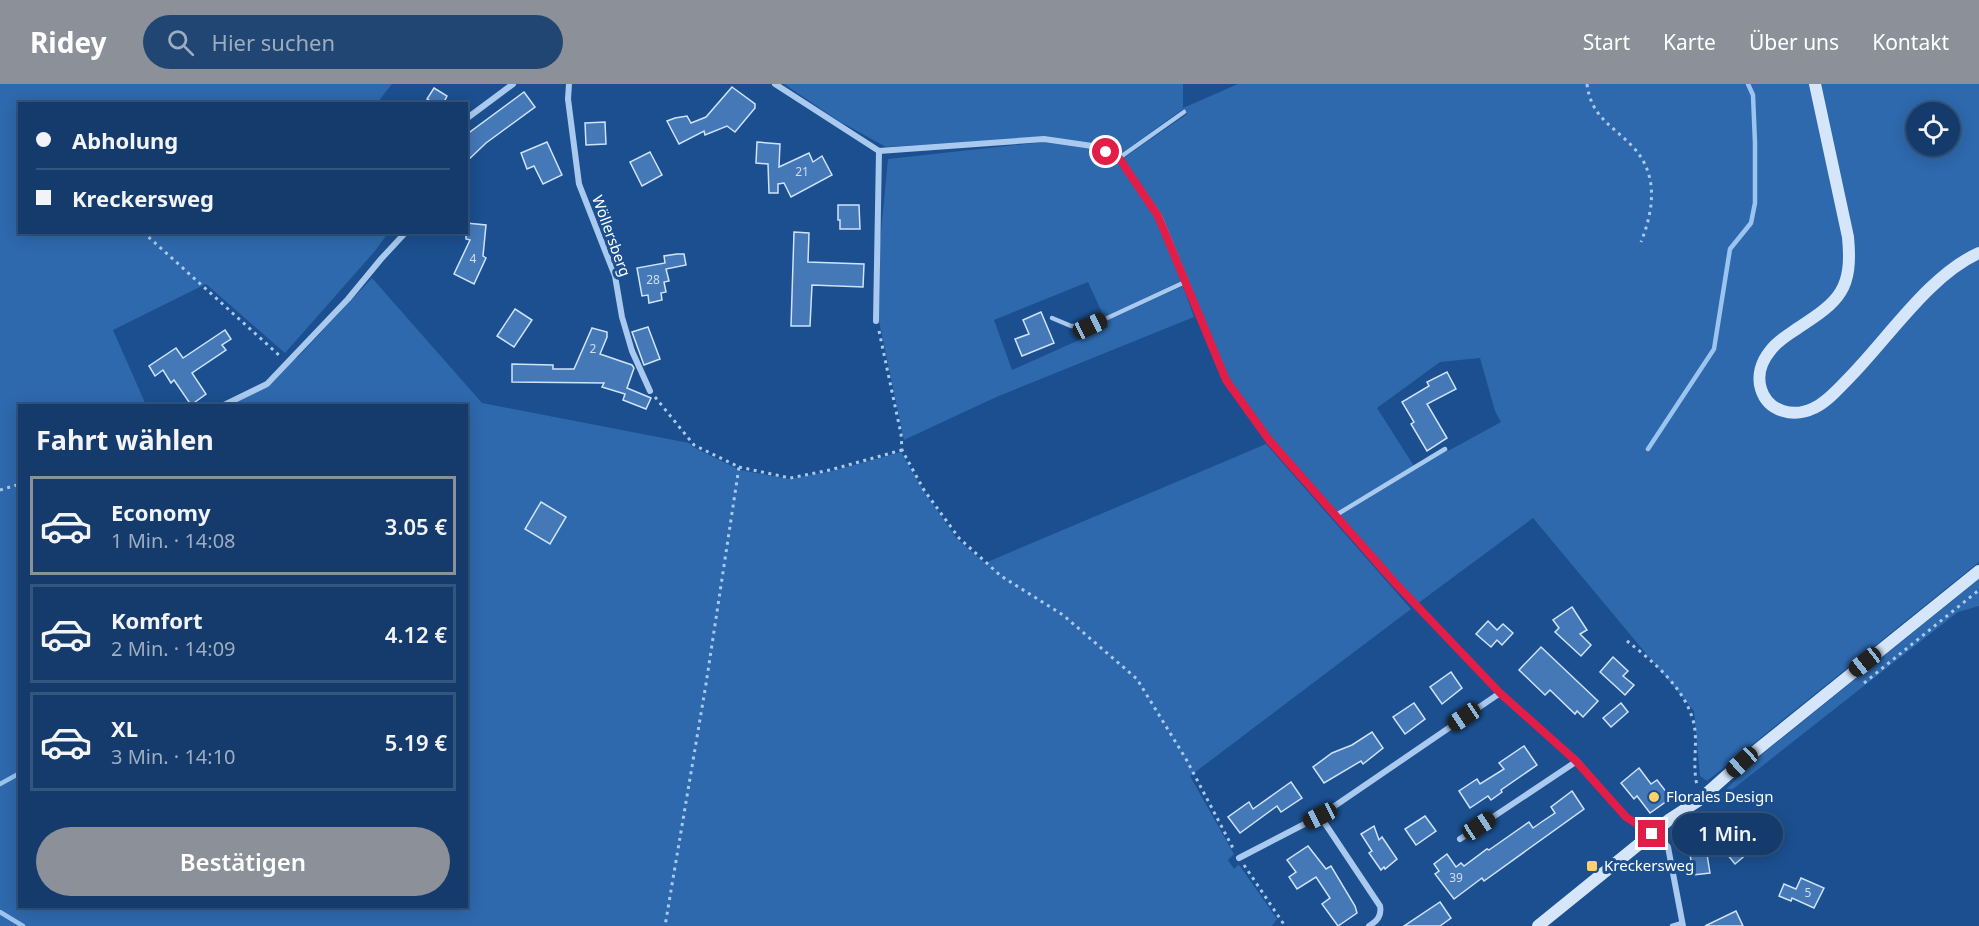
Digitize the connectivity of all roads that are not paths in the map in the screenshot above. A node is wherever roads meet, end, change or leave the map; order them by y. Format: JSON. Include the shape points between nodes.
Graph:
{"nodes":[{"id":1,"x":513,"y":84,"type":"edge"},
{"id":2,"x":569,"y":84,"type":"edge"},
{"id":3,"x":775,"y":84,"type":"edge"},
{"id":4,"x":1815,"y":84,"type":"edge"},
{"id":5,"x":1184,"y":112,"type":"dead end"},
{"id":6,"x":468,"y":118,"type":"edge"},
{"id":7,"x":879,"y":151,"type":"junction"},
{"id":8,"x":1119,"y":158,"type":"junction"},
{"id":9,"x":404,"y":234,"type":"edge"},
{"id":10,"x":1979,"y":253,"type":"edge"},
{"id":11,"x":1185,"y":282,"type":"junction"},
{"id":12,"x":1052,"y":318,"type":"dead end"},
{"id":13,"x":876,"y":321,"type":"road end"},
{"id":14,"x":650,"y":392,"type":"road end"},
{"id":15,"x":226,"y":404,"type":"edge"},
{"id":16,"x":1445,"y":449,"type":"dead end"},
{"id":17,"x":1336,"y":515,"type":"junction"},
{"id":18,"x":1979,"y":571,"type":"edge"},
{"id":19,"x":1500,"y":693,"type":"junction"},
{"id":20,"x":1576,"y":761,"type":"junction"},
{"id":21,"x":1320,"y":816,"type":"junction"},
{"id":22,"x":1652,"y":834,"type":"junction"},
{"id":23,"x":1460,"y":839,"type":"dead end"},
{"id":24,"x":1239,"y":858,"type":"road end"},
{"id":25,"x":1683,"y":924,"type":"edge"},
{"id":26,"x":1369,"y":926,"type":"edge"},
{"id":27,"x":1538,"y":926,"type":"edge"},
{"id":28,"x":1672,"y":926,"type":"edge"}],
"edges":[{"from":1,"to":6,"type":"street"},
{"from":2,"to":14,"type":"street","name":"Wöllersberg","via":[[579,184],[615,276],[632,351]]},
{"from":3,"to":7,"type":"street"},
{"from":4,"to":10,"type":"main road","via":[[1848,237],[1849,272],[1832,304],[1779,340],[1766,356],[1759,379],[1766,399],[1776,409],[1790,412],[1814,408],[1827,400],[1952,268]]},
{"from":5,"to":8,"type":"lane"},
{"from":7,"to":8,"type":"street","via":[[1044,139],[1092,146]]},
{"from":7,"to":13,"type":"street"},
{"from":8,"to":11,"type":"street","via":[[1158,216]]},
{"from":9,"to":15,"type":"street","via":[[267,384]]},
{"from":11,"to":12,"type":"lane","via":[[1090,326],[1071,326]]},
{"from":11,"to":17,"type":"street","via":[[1226,380],[1269,440]]},
{"from":16,"to":17,"type":"lane"},
{"from":17,"to":19,"type":"street"},
{"from":18,"to":22,"type":"main road"},
{"from":19,"to":20,"type":"street"},
{"from":19,"to":21,"type":"street"},
{"from":20,"to":22,"type":"street","via":[[1626,817]]},
{"from":20,"to":23,"type":"street"},
{"from":21,"to":24,"type":"street"},
{"from":21,"to":26,"type":"street","via":[[1380,906],[1379,917]]},
{"from":22,"to":25,"type":"street","via":[[1668,847]]},
{"from":22,"to":27,"type":"main road"},
{"from":25,"to":28,"type":"lane"}]}
